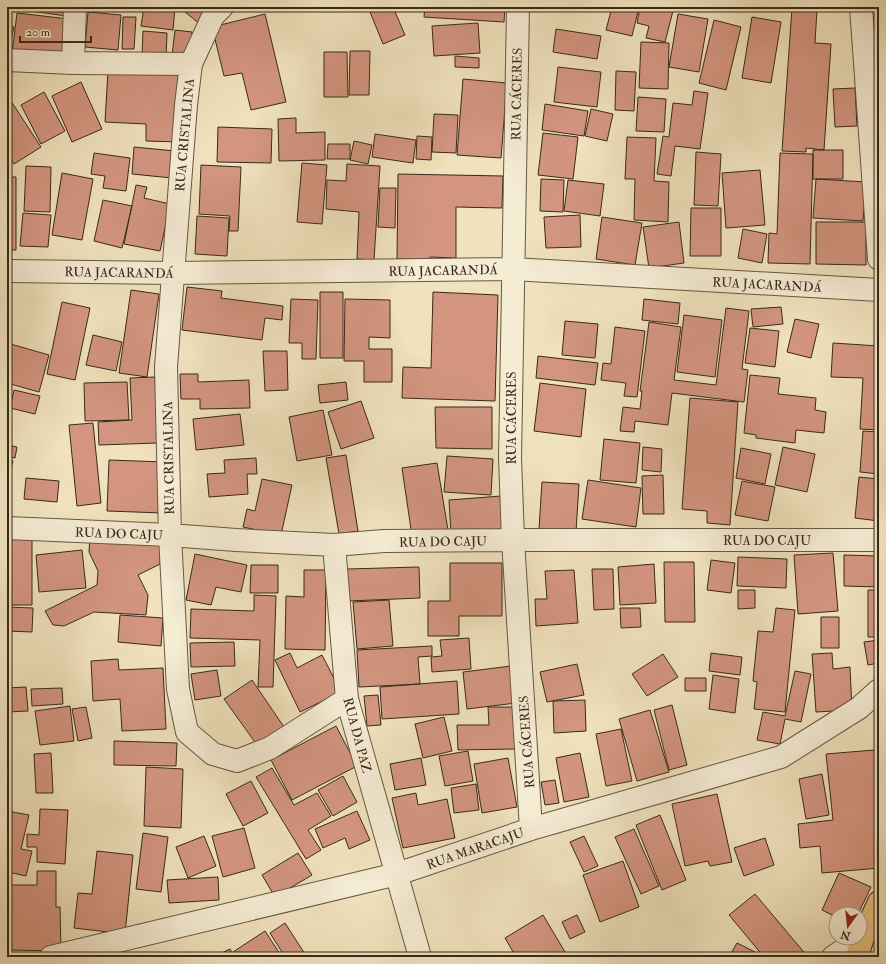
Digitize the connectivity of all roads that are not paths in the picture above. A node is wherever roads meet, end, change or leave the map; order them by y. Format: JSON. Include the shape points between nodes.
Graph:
{"nodes":[{"id":1,"x":75,"y":7,"type":"edge"},
{"id":2,"x":222,"y":7,"type":"edge"},
{"id":3,"x":518,"y":7,"type":"edge"},
{"id":4,"x":862,"y":7,"type":"edge"},
{"id":5,"x":7,"y":60,"type":"edge"},
{"id":6,"x":73,"y":63,"type":"junction"},
{"id":7,"x":191,"y":64,"type":"junction"},
{"id":8,"x":879,"y":259,"type":"edge"},
{"id":9,"x":513,"y":269,"type":"junction"},
{"id":10,"x":7,"y":271,"type":"edge"},
{"id":11,"x":173,"y":273,"type":"junction"},
{"id":12,"x":879,"y":290,"type":"edge"},
{"id":13,"x":7,"y":528,"type":"edge"},
{"id":14,"x":170,"y":535,"type":"junction"},
{"id":15,"x":514,"y":540,"type":"junction"},
{"id":16,"x":879,"y":540,"type":"edge"},
{"id":17,"x":334,"y":545,"type":"junction"},
{"id":18,"x":879,"y":690,"type":"edge"},
{"id":19,"x":347,"y":699,"type":"junction"},
{"id":20,"x":531,"y":829,"type":"junction"},
{"id":21,"x":397,"y":874,"type":"junction"},
{"id":22,"x":879,"y":902,"type":"edge"},
{"id":23,"x":860,"y":947,"type":"edge"},
{"id":24,"x":51,"y":957,"type":"edge"},
{"id":25,"x":420,"y":957,"type":"edge"},
{"id":26,"x":833,"y":957,"type":"edge"},
{"id":27,"x":850,"y":957,"type":"edge"}],
"edges":[{"from":1,"to":6,"type":"street"},
{"from":2,"to":7,"type":"street","name":"RUA CRISTALINA","via":[[213,16]]},
{"from":3,"to":9,"type":"street","name":"RUA CÁCERES"},
{"from":4,"to":8,"type":"street"},
{"from":5,"to":6,"type":"street"},
{"from":6,"to":7,"type":"street"},
{"from":7,"to":11,"type":"street","name":"RUA CRISTALINA"},
{"from":9,"to":11,"type":"street","name":"RUA JACARANDÁ"},
{"from":9,"to":12,"type":"street","name":"RUA JACARANDÁ"},
{"from":9,"to":15,"type":"street","name":"RUA CÁCERES","via":[[510,458]]},
{"from":10,"to":11,"type":"street","name":"RUA JACARANDÁ"},
{"from":11,"to":14,"type":"street","name":"RUA CRISTALINA","via":[[166,367]]},
{"from":13,"to":14,"type":"street","name":"RUA DO CAJU"},
{"from":14,"to":17,"type":"street","name":"RUA DO CAJU"},
{"from":14,"to":19,"type":"street","name":"RUA CRISTALINA","via":[[178,688],[187,732],[213,754],[237,761],[270,748]]},
{"from":15,"to":16,"type":"street","name":"RUA DO CAJU"},
{"from":15,"to":17,"type":"street","name":"RUA DO CAJU","via":[[384,541]]},
{"from":15,"to":20,"type":"street","name":"RUA CÁCERES"},
{"from":17,"to":19,"type":"street","name":"RUA DA PAZ"},
{"from":18,"to":20,"type":"street","name":"RUA MARACAJU","via":[[859,708],[781,757]]},
{"from":19,"to":21,"type":"street","name":"RUA DA PAZ"},
{"from":20,"to":21,"type":"street","name":"RUA MARACAJU"},
{"from":21,"to":24,"type":"street","name":"RUA MARACAJU"},
{"from":21,"to":25,"type":"street","name":"RUA DA PAZ"},
{"from":22,"to":23,"type":"main road"},
{"from":23,"to":26,"type":"street"},
{"from":23,"to":27,"type":"main road"}]}
